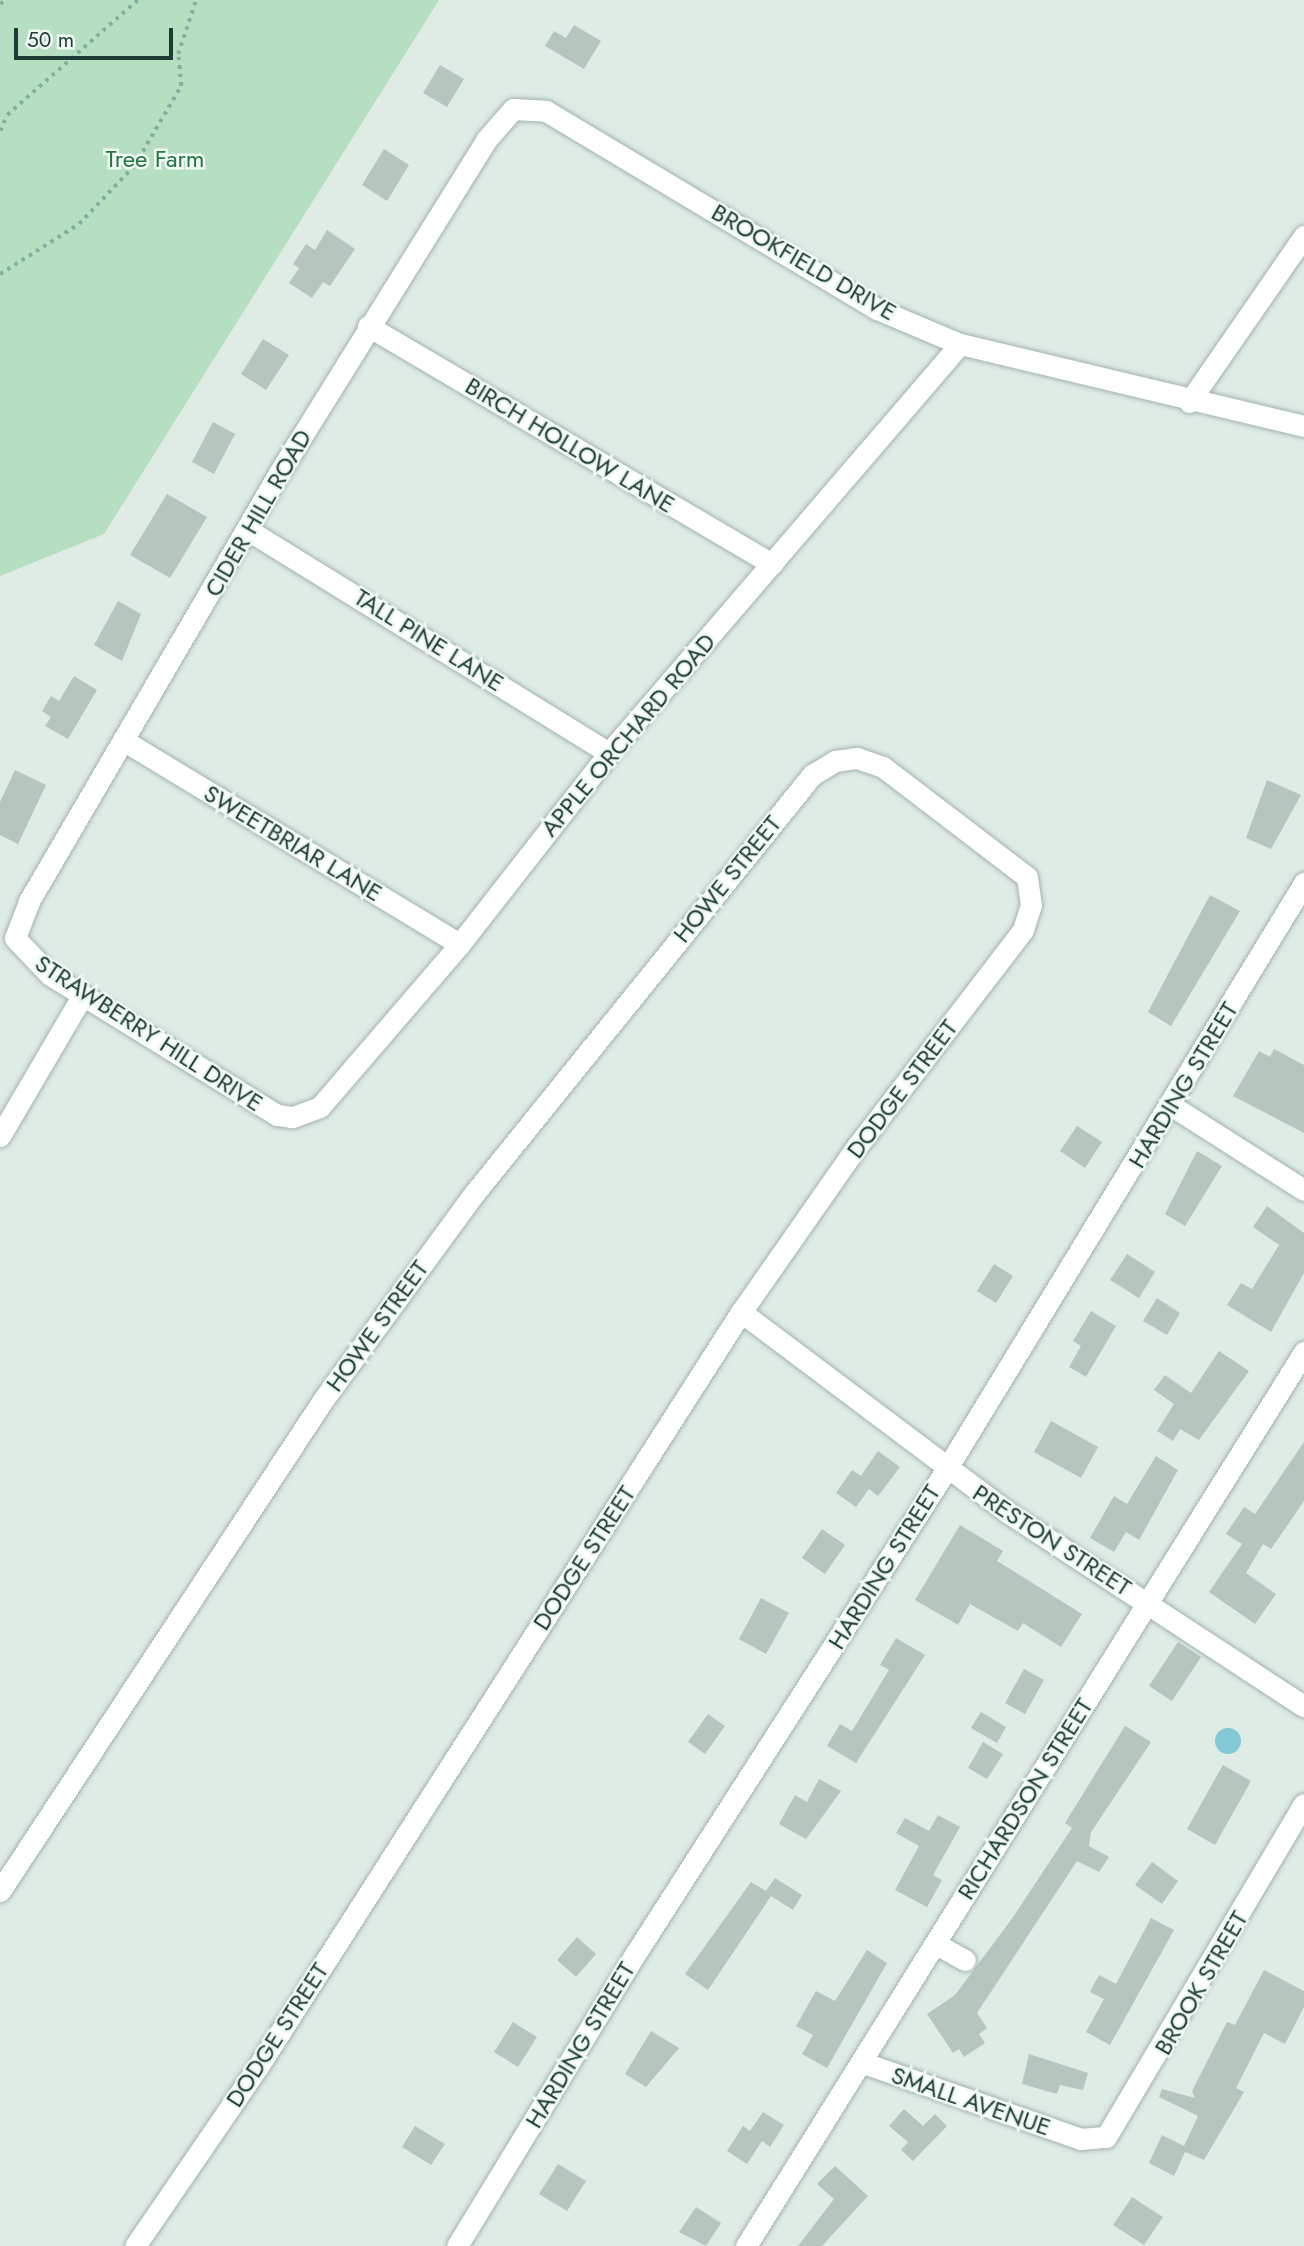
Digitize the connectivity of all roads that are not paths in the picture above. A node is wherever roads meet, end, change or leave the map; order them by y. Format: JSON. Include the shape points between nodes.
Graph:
{"nodes":[{"id":1,"x":526,"y":107,"type":"joint"},
{"id":2,"x":1304,"y":236,"type":"edge"},
{"id":3,"x":368,"y":326,"type":"junction"},
{"id":4,"x":960,"y":344,"type":"junction"},
{"id":5,"x":1189,"y":402,"type":"junction"},
{"id":6,"x":1304,"y":426,"type":"edge"},
{"id":7,"x":248,"y":530,"type":"junction"},
{"id":8,"x":772,"y":564,"type":"junction"},
{"id":9,"x":126,"y":742,"type":"junction"},
{"id":10,"x":609,"y":753,"type":"junction"},
{"id":11,"x":1027,"y":877,"type":"joint"},
{"id":12,"x":1304,"y":883,"type":"edge"},
{"id":13,"x":15,"y":938,"type":"joint"},
{"id":14,"x":460,"y":944,"type":"junction"},
{"id":15,"x":82,"y":996,"type":"junction"},
{"id":16,"x":1172,"y":1106,"type":"junction"},
{"id":17,"x":292,"y":1117,"type":"joint"},
{"id":18,"x":0,"y":1136,"type":"edge"},
{"id":19,"x":1304,"y":1190,"type":"edge"},
{"id":20,"x":741,"y":1312,"type":"junction"},
{"id":21,"x":1304,"y":1352,"type":"edge"},
{"id":22,"x":946,"y":1470,"type":"junction"},
{"id":23,"x":1147,"y":1602,"type":"junction"},
{"id":24,"x":1304,"y":1706,"type":"edge"},
{"id":25,"x":1304,"y":1804,"type":"edge"},
{"id":26,"x":0,"y":1891,"type":"edge"},
{"id":27,"x":936,"y":1944,"type":"junction"},
{"id":28,"x":965,"y":1961,"type":"dead end"},
{"id":29,"x":861,"y":2062,"type":"junction"},
{"id":30,"x":1081,"y":2139,"type":"joint"},
{"id":31,"x":135,"y":2246,"type":"edge"},
{"id":32,"x":457,"y":2246,"type":"edge"},
{"id":33,"x":746,"y":2246,"type":"edge"}],
"edges":[{"from":1,"to":3,"type":"street","name":"CIDER HILL ROAD","via":[[513,109],[486,139]]},
{"from":1,"to":4,"type":"street","name":"BROOKFIELD DRIVE","via":[[546,110],[605,142],[877,309]]},
{"from":2,"to":5,"type":"street"},
{"from":3,"to":7,"type":"street","name":"CIDER HILL ROAD"},
{"from":3,"to":8,"type":"street","name":"BIRCH HOLLOW LANE"},
{"from":4,"to":5,"type":"street","name":"BROOKFIELD DRIVE"},
{"from":4,"to":8,"type":"street","name":"APPLE ORCHARD ROAD"},
{"from":5,"to":6,"type":"street","name":"BROOKFIELD DRIVE"},
{"from":7,"to":9,"type":"street","name":"CIDER HILL ROAD"},
{"from":7,"to":10,"type":"street","name":"TALL PINE LANE"},
{"from":8,"to":10,"type":"street","name":"APPLE ORCHARD ROAD"},
{"from":9,"to":13,"type":"street","name":"CIDER HILL ROAD","via":[[29,901]]},
{"from":9,"to":14,"type":"street","name":"SWEETBRIAR LANE"},
{"from":10,"to":14,"type":"street","name":"APPLE ORCHARD ROAD"},
{"from":11,"to":20,"type":"street","name":"DODGE STREET","via":[[1031,905],[1023,930],[857,1146]]},
{"from":11,"to":26,"type":"street","name":"HOWE STREET","via":[[883,766],[857,758],[835,761],[797,791],[473,1195],[323,1399]]},
{"from":12,"to":16,"type":"street","name":"HARDING STREET"},
{"from":13,"to":15,"type":"street","name":"STRAWBERRY HILL DRIVE","via":[[30,960]]},
{"from":14,"to":17,"type":"street","name":"APPLE ORCHARD ROAD","via":[[336,1094]]},
{"from":15,"to":17,"type":"street","name":"STRAWBERRY HILL DRIVE","via":[[277,1115]]},
{"from":15,"to":18,"type":"street"},
{"from":16,"to":19,"type":"street"},
{"from":16,"to":22,"type":"street","name":"HARDING STREET"},
{"from":20,"to":22,"type":"street","name":"PRESTON STREET","via":[[885,1416]]},
{"from":20,"to":31,"type":"street","name":"DODGE STREET","via":[[259,2065]]},
{"from":21,"to":23,"type":"street","name":"RICHARDSON STREET"},
{"from":22,"to":23,"type":"street","name":"PRESTON STREET"},
{"from":22,"to":32,"type":"street","name":"HARDING STREET","via":[[634,1956]]},
{"from":23,"to":24,"type":"street","name":"PRESTON STREET"},
{"from":23,"to":27,"type":"street","name":"RICHARDSON STREET"},
{"from":25,"to":30,"type":"street","name":"BROOK STREET","via":[[1120,2119],[1106,2137]]},
{"from":27,"to":28,"type":"street"},
{"from":27,"to":29,"type":"street","name":"RICHARDSON STREET"},
{"from":29,"to":30,"type":"street","name":"SMALL AVENUE"},
{"from":29,"to":33,"type":"street","name":"RICHARDSON STREET"}]}
